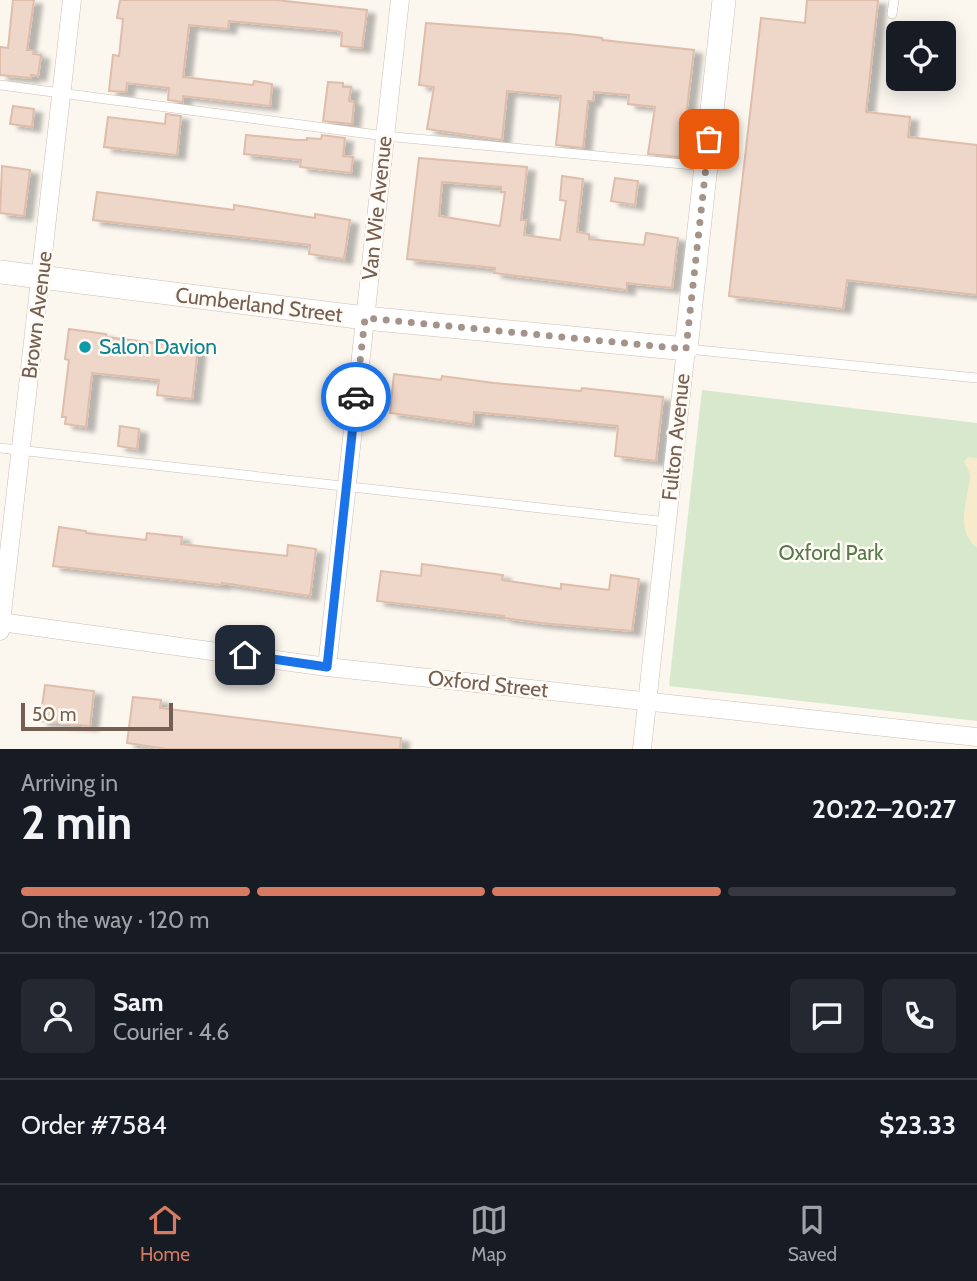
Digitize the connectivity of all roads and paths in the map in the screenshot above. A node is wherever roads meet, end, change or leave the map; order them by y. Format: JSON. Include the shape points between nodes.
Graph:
{"nodes":[{"id":1,"x":72,"y":0,"type":"edge"},
{"id":2,"x":400,"y":0,"type":"edge"},
{"id":3,"x":724,"y":0,"type":"edge"},
{"id":4,"x":894,"y":0,"type":"edge"},
{"id":5,"x":892,"y":15,"type":"dead end"},
{"id":6,"x":0,"y":85,"type":"edge"},
{"id":7,"x":62,"y":92,"type":"junction"},
{"id":8,"x":385,"y":136,"type":"junction"},
{"id":9,"x":706,"y":166,"type":"junction"},
{"id":10,"x":0,"y":272,"type":"edge"},
{"id":11,"x":41,"y":277,"type":"junction"},
{"id":12,"x":365,"y":318,"type":"junction"},
{"id":13,"x":686,"y":349,"type":"junction"},
{"id":14,"x":977,"y":378,"type":"edge"},
{"id":15,"x":0,"y":448,"type":"edge"},
{"id":16,"x":21,"y":450,"type":"junction"},
{"id":17,"x":347,"y":486,"type":"junction"},
{"id":18,"x":667,"y":522,"type":"junction"},
{"id":19,"x":0,"y":622,"type":"edge"},
{"id":20,"x":0,"y":631,"type":"edge"},
{"id":21,"x":327,"y":667,"type":"junction"},
{"id":22,"x":647,"y":701,"type":"junction"},
{"id":23,"x":977,"y":737,"type":"edge"},
{"id":24,"x":642,"y":749,"type":"edge"}],
"edges":[{"from":1,"to":7,"type":"street","name":"Brown Avenue"},
{"from":2,"to":8,"type":"street","name":"Van Wie Avenue"},
{"from":3,"to":9,"type":"street","name":"Fulton Avenue"},
{"from":4,"to":5,"type":"lane"},
{"from":6,"to":7,"type":"lane"},
{"from":7,"to":8,"type":"lane"},
{"from":7,"to":11,"type":"street","name":"Brown Avenue"},
{"from":8,"to":9,"type":"lane"},
{"from":8,"to":12,"type":"street","name":"Van Wie Avenue"},
{"from":9,"to":13,"type":"street","name":"Fulton Avenue"},
{"from":10,"to":11,"type":"street","name":"Cumberland Street"},
{"from":11,"to":12,"type":"street","name":"Cumberland Street"},
{"from":11,"to":16,"type":"street","name":"Brown Avenue"},
{"from":12,"to":13,"type":"street","name":"Cumberland Street"},
{"from":12,"to":17,"type":"street","name":"Van Wie Avenue"},
{"from":13,"to":14,"type":"lane"},
{"from":13,"to":18,"type":"street","name":"Fulton Avenue"},
{"from":15,"to":16,"type":"lane"},
{"from":16,"to":17,"type":"lane"},
{"from":16,"to":19,"type":"street","name":"Brown Avenue"},
{"from":17,"to":18,"type":"lane"},
{"from":17,"to":21,"type":"street","name":"Van Wie Avenue"},
{"from":18,"to":22,"type":"street","name":"Fulton Avenue"},
{"from":19,"to":20,"type":"street","name":"Brown Avenue"},
{"from":19,"to":21,"type":"street","name":"Oxford Street"},
{"from":21,"to":22,"type":"street","name":"Oxford Street"},
{"from":22,"to":23,"type":"street","name":"Oxford Street"},
{"from":22,"to":24,"type":"street","name":"Fulton Avenue"}]}
